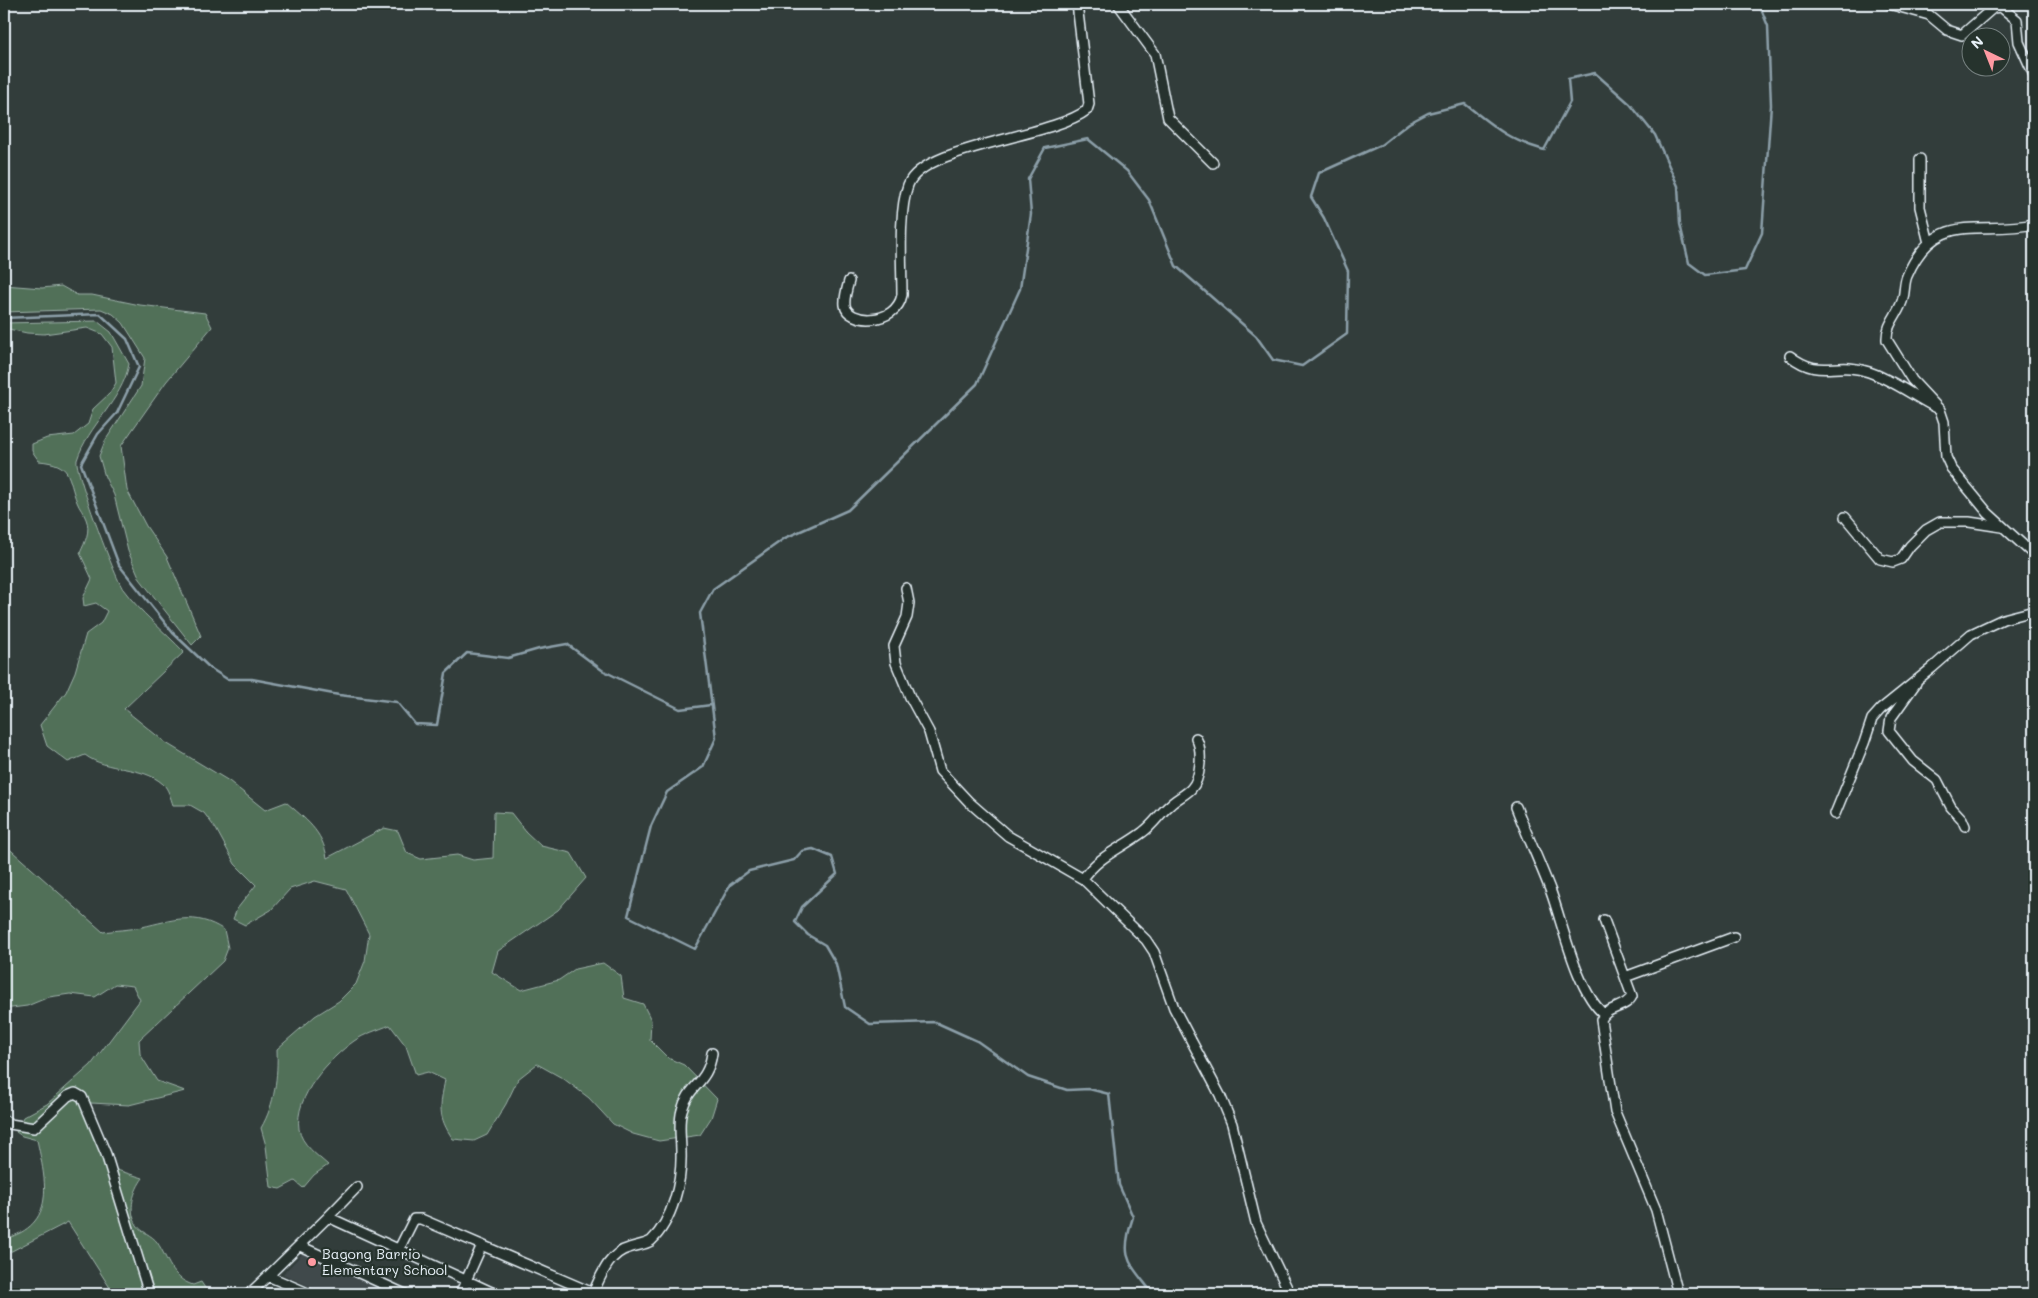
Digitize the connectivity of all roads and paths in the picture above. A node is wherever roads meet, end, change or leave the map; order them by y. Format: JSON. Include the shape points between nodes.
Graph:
{"nodes":[{"id":1,"x":1078,"y":4,"type":"edge"},
{"id":2,"x":1118,"y":4,"type":"edge"},
{"id":3,"x":1889,"y":4,"type":"edge"},
{"id":4,"x":2034,"y":76,"type":"edge"},
{"id":5,"x":1920,"y":159,"type":"dead end"},
{"id":6,"x":1213,"y":162,"type":"dead end"},
{"id":7,"x":2034,"y":224,"type":"edge"},
{"id":8,"x":1929,"y":243,"type":"junction"},
{"id":9,"x":849,"y":282,"type":"dead end"},
{"id":10,"x":1790,"y":356,"type":"dead end"},
{"id":11,"x":1940,"y":410,"type":"junction"},
{"id":12,"x":1845,"y":517,"type":"dead end"},
{"id":13,"x":2003,"y":527,"type":"junction"},
{"id":14,"x":2034,"y":555,"type":"edge"},
{"id":15,"x":906,"y":588,"type":"dead end"},
{"id":16,"x":2034,"y":610,"type":"edge"},
{"id":17,"x":1918,"y":680,"type":"junction"},
{"id":18,"x":1196,"y":738,"type":"dead end"},
{"id":19,"x":1516,"y":807,"type":"dead end"},
{"id":20,"x":1834,"y":814,"type":"dead end"},
{"id":21,"x":1965,"y":826,"type":"dead end"},
{"id":22,"x":1083,"y":879,"type":"junction"},
{"id":23,"x":1604,"y":920,"type":"dead end"},
{"id":24,"x":1734,"y":937,"type":"dead end"},
{"id":25,"x":1625,"y":977,"type":"junction"},
{"id":26,"x":1604,"y":1014,"type":"junction"},
{"id":27,"x":712,"y":1054,"type":"dead end"},
{"id":28,"x":4,"y":1120,"type":"edge"},
{"id":29,"x":357,"y":1186,"type":"dead end"},
{"id":30,"x":328,"y":1217,"type":"junction"},
{"id":31,"x":482,"y":1245,"type":"junction"},
{"id":32,"x":300,"y":1246,"type":"junction"},
{"id":33,"x":398,"y":1251,"type":"junction"},
{"id":34,"x":268,"y":1276,"type":"junction"},
{"id":35,"x":466,"y":1281,"type":"junction"},
{"id":36,"x":149,"y":1294,"type":"edge"},
{"id":37,"x":249,"y":1294,"type":"edge"},
{"id":38,"x":307,"y":1294,"type":"edge"},
{"id":39,"x":405,"y":1294,"type":"edge"},
{"id":40,"x":460,"y":1294,"type":"edge"},
{"id":41,"x":496,"y":1294,"type":"edge"},
{"id":42,"x":594,"y":1294,"type":"edge"},
{"id":43,"x":1290,"y":1294,"type":"edge"},
{"id":44,"x":1678,"y":1294,"type":"edge"}],
"edges":[{"from":1,"to":9,"type":"street","via":[[1089,104],[1087,110],[1040,131],[956,152],[911,178],[904,204],[902,295],[898,308],[893,312],[870,320],[853,315],[844,304]]},
{"from":2,"to":6,"type":"street","via":[[1155,54],[1168,118]]},
{"from":3,"to":4,"type":"street","via":[[1929,15],[1947,30],[1962,35],[1993,8],[2001,7],[2017,20],[2019,42]]},
{"from":5,"to":8,"type":"street","via":[[1920,207]]},
{"from":7,"to":8,"type":"street","via":[[1963,227],[1945,232]]},
{"from":8,"to":11,"type":"street","via":[[1907,276],[1902,303],[1893,317],[1887,340],[1904,370]]},
{"from":10,"to":11,"type":"street","via":[[1802,366],[1814,370],[1839,366],[1870,372]]},
{"from":11,"to":13,"type":"street","via":[[1947,462]]},
{"from":12,"to":13,"type":"street","via":[[1880,560],[1893,562],[1901,559],[1926,530],[1940,522]]},
{"from":13,"to":14,"type":"street"},
{"from":15,"to":22,"type":"street","via":[[907,617],[894,646],[896,663],[929,732],[940,771],[1008,836]]},
{"from":16,"to":17,"type":"street","via":[[1979,629]]},
{"from":17,"to":20,"type":"street","via":[[1872,719]]},
{"from":17,"to":21,"type":"street","via":[[1891,718],[1888,731],[1913,761],[1937,780]]},
{"from":18,"to":22,"type":"street","via":[[1201,755],[1193,787],[1142,833],[1097,862]]},
{"from":19,"to":26,"type":"street","via":[[1574,960],[1592,1000]]},
{"from":22,"to":43,"type":"street","via":[[1146,940],[1154,952],[1174,1008],[1232,1124],[1256,1222]]},
{"from":23,"to":25,"type":"street"},
{"from":24,"to":25,"type":"street"},
{"from":25,"to":26,"type":"street","via":[[1632,996],[1630,1001]]},
{"from":26,"to":44,"type":"street","via":[[1601,1020],[1615,1112],[1656,1210]]},
{"from":27,"to":42,"type":"street","via":[[708,1073],[688,1094],[682,1109],[679,1121],[682,1161],[671,1209],[651,1241],[627,1248],[614,1256]]},
{"from":28,"to":36,"type":"street","via":[[34,1128],[68,1096],[75,1093],[82,1097],[106,1154]]},
{"from":29,"to":30,"type":"street"},
{"from":30,"to":32,"type":"street"},
{"from":30,"to":33,"type":"street"},
{"from":31,"to":33,"type":"street","via":[[414,1219]]},
{"from":31,"to":35,"type":"street"},
{"from":31,"to":42,"type":"street"},
{"from":32,"to":34,"type":"street"},
{"from":32,"to":39,"type":"street"},
{"from":33,"to":35,"type":"street"},
{"from":34,"to":37,"type":"street"},
{"from":34,"to":38,"type":"street"},
{"from":35,"to":40,"type":"street"},
{"from":35,"to":41,"type":"street"}]}
